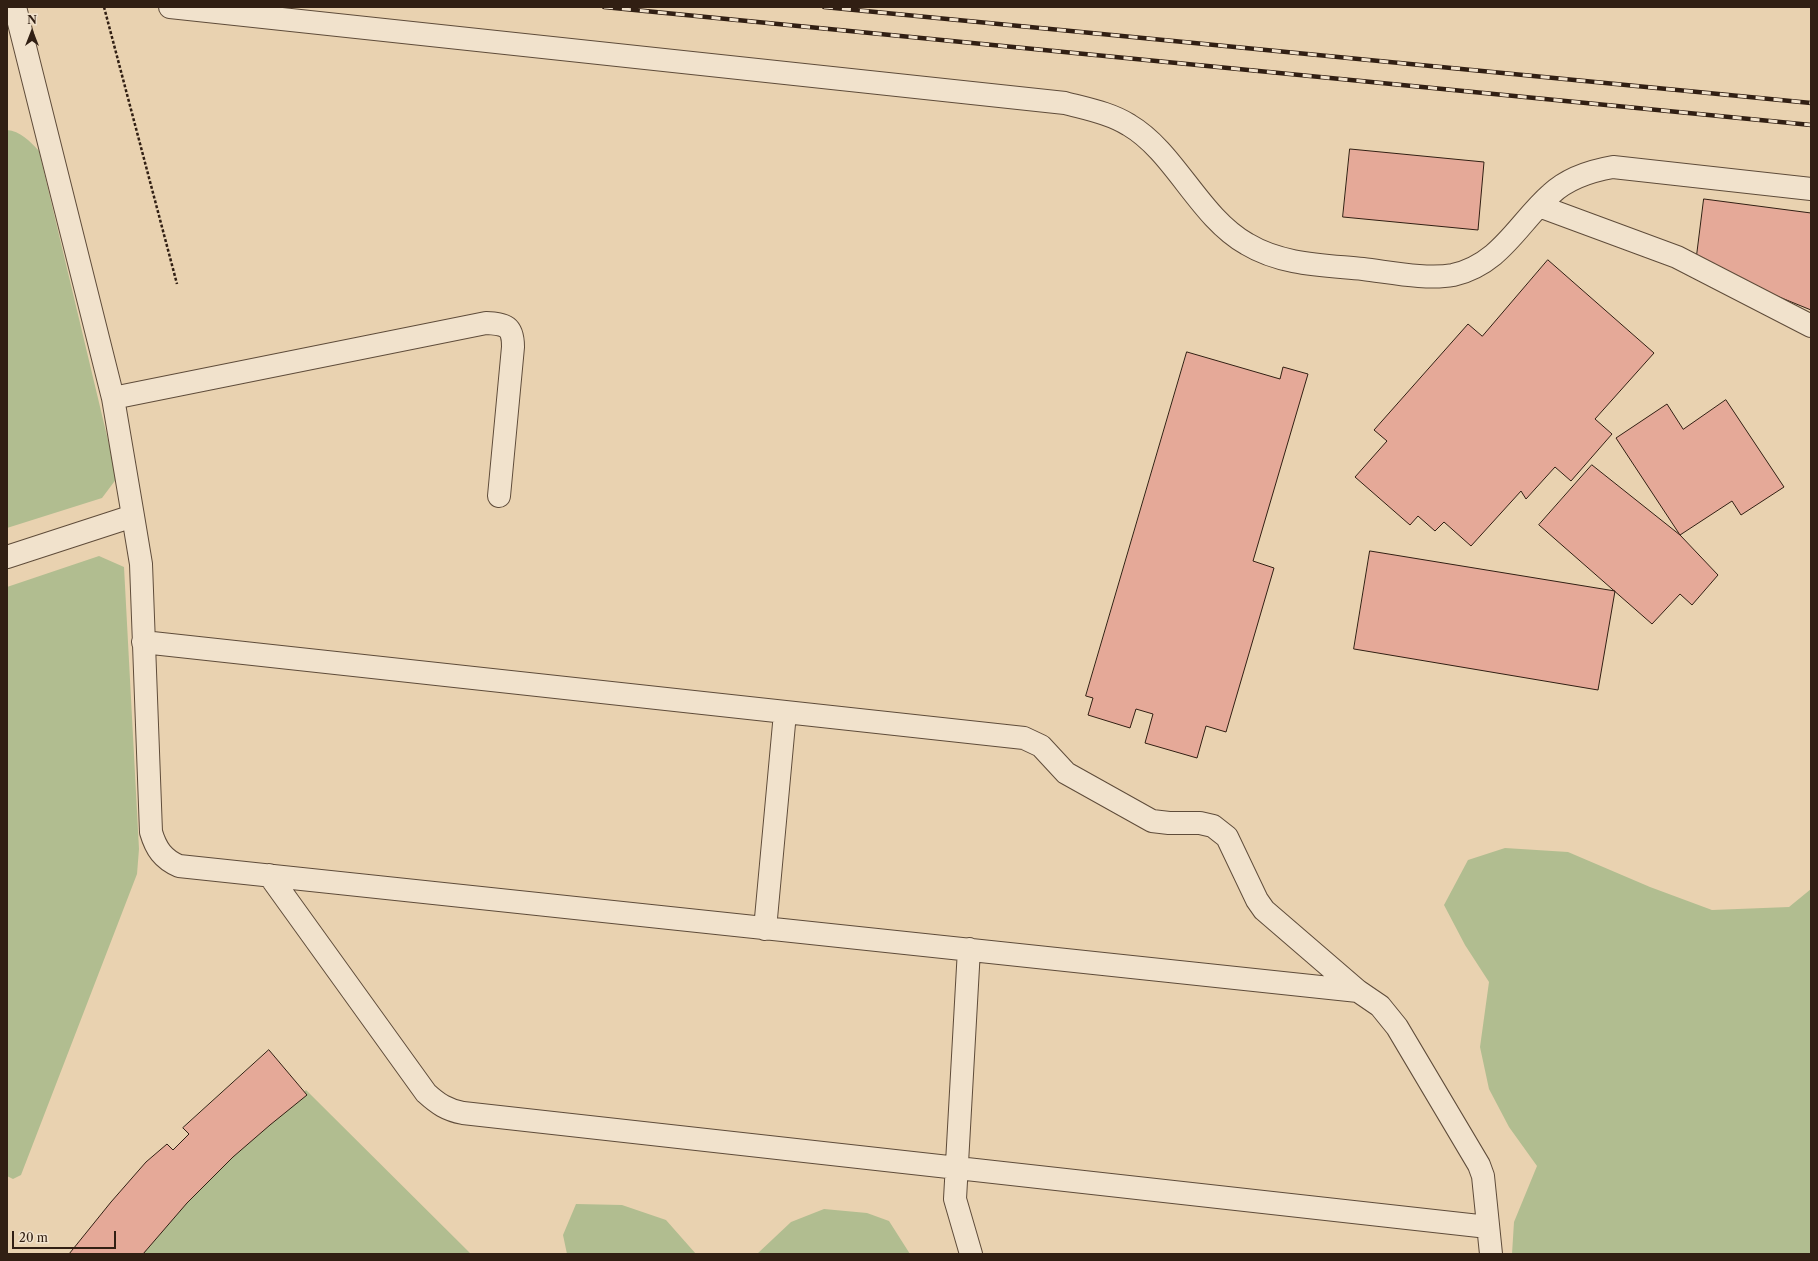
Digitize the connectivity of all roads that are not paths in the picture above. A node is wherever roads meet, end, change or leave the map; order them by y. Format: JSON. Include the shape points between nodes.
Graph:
{"nodes":[{"id":1,"x":15,"y":7,"type":"edge"},
{"id":2,"x":170,"y":7,"type":"edge"},
{"id":3,"x":1811,"y":189,"type":"edge"},
{"id":4,"x":1540,"y":206,"type":"junction"},
{"id":5,"x":1811,"y":326,"type":"edge"},
{"id":6,"x":112,"y":398,"type":"junction"},
{"id":7,"x":499,"y":496,"type":"dead end"},
{"id":8,"x":133,"y":516,"type":"junction"},
{"id":9,"x":7,"y":557,"type":"edge"},
{"id":10,"x":143,"y":642,"type":"junction"},
{"id":11,"x":784,"y":712,"type":"junction"},
{"id":12,"x":268,"y":875,"type":"junction"},
{"id":13,"x":765,"y":929,"type":"junction"},
{"id":14,"x":970,"y":950,"type":"junction"},
{"id":15,"x":1358,"y":991,"type":"junction"},
{"id":16,"x":957,"y":1167,"type":"junction"},
{"id":17,"x":1488,"y":1227,"type":"junction"},
{"id":18,"x":971,"y":1254,"type":"edge"},
{"id":19,"x":1491,"y":1254,"type":"edge"}],
"edges":[{"from":1,"to":6,"type":"street"},
{"from":2,"to":4,"type":"street","via":[[1065,103],[1102,112],[1130,125],[1152,142],[1222,225],[1246,244],[1270,256],[1298,263],[1427,276],[1452,275],[1470,269],[1499,252]]},
{"from":3,"to":4,"type":"street","via":[[1612,167],[1595,170],[1565,184],[1551,193]]},
{"from":4,"to":5,"type":"street","via":[[1677,256]]},
{"from":6,"to":7,"type":"street","via":[[486,323],[500,324],[509,328],[513,337],[513,348]]},
{"from":6,"to":8,"type":"street"},
{"from":8,"to":9,"type":"street"},
{"from":8,"to":10,"type":"street","via":[[140,564]]},
{"from":10,"to":11,"type":"street"},
{"from":10,"to":12,"type":"street","via":[[151,832],[154,844],[160,854],[179,866]]},
{"from":11,"to":13,"type":"street"},
{"from":11,"to":15,"type":"street","via":[[1024,738],[1041,746],[1066,773],[1152,821],[1213,826],[1227,836],[1264,910]]},
{"from":12,"to":13,"type":"street"},
{"from":12,"to":16,"type":"street","via":[[426,1093],[448,1110],[464,1114]]},
{"from":13,"to":14,"type":"street"},
{"from":14,"to":15,"type":"street"},
{"from":14,"to":16,"type":"street"},
{"from":15,"to":17,"type":"street","via":[[1380,1006],[1397,1026],[1479,1165],[1483,1176]]},
{"from":16,"to":17,"type":"street"},
{"from":16,"to":18,"type":"street","via":[[955,1199]]},
{"from":17,"to":19,"type":"street"}]}
